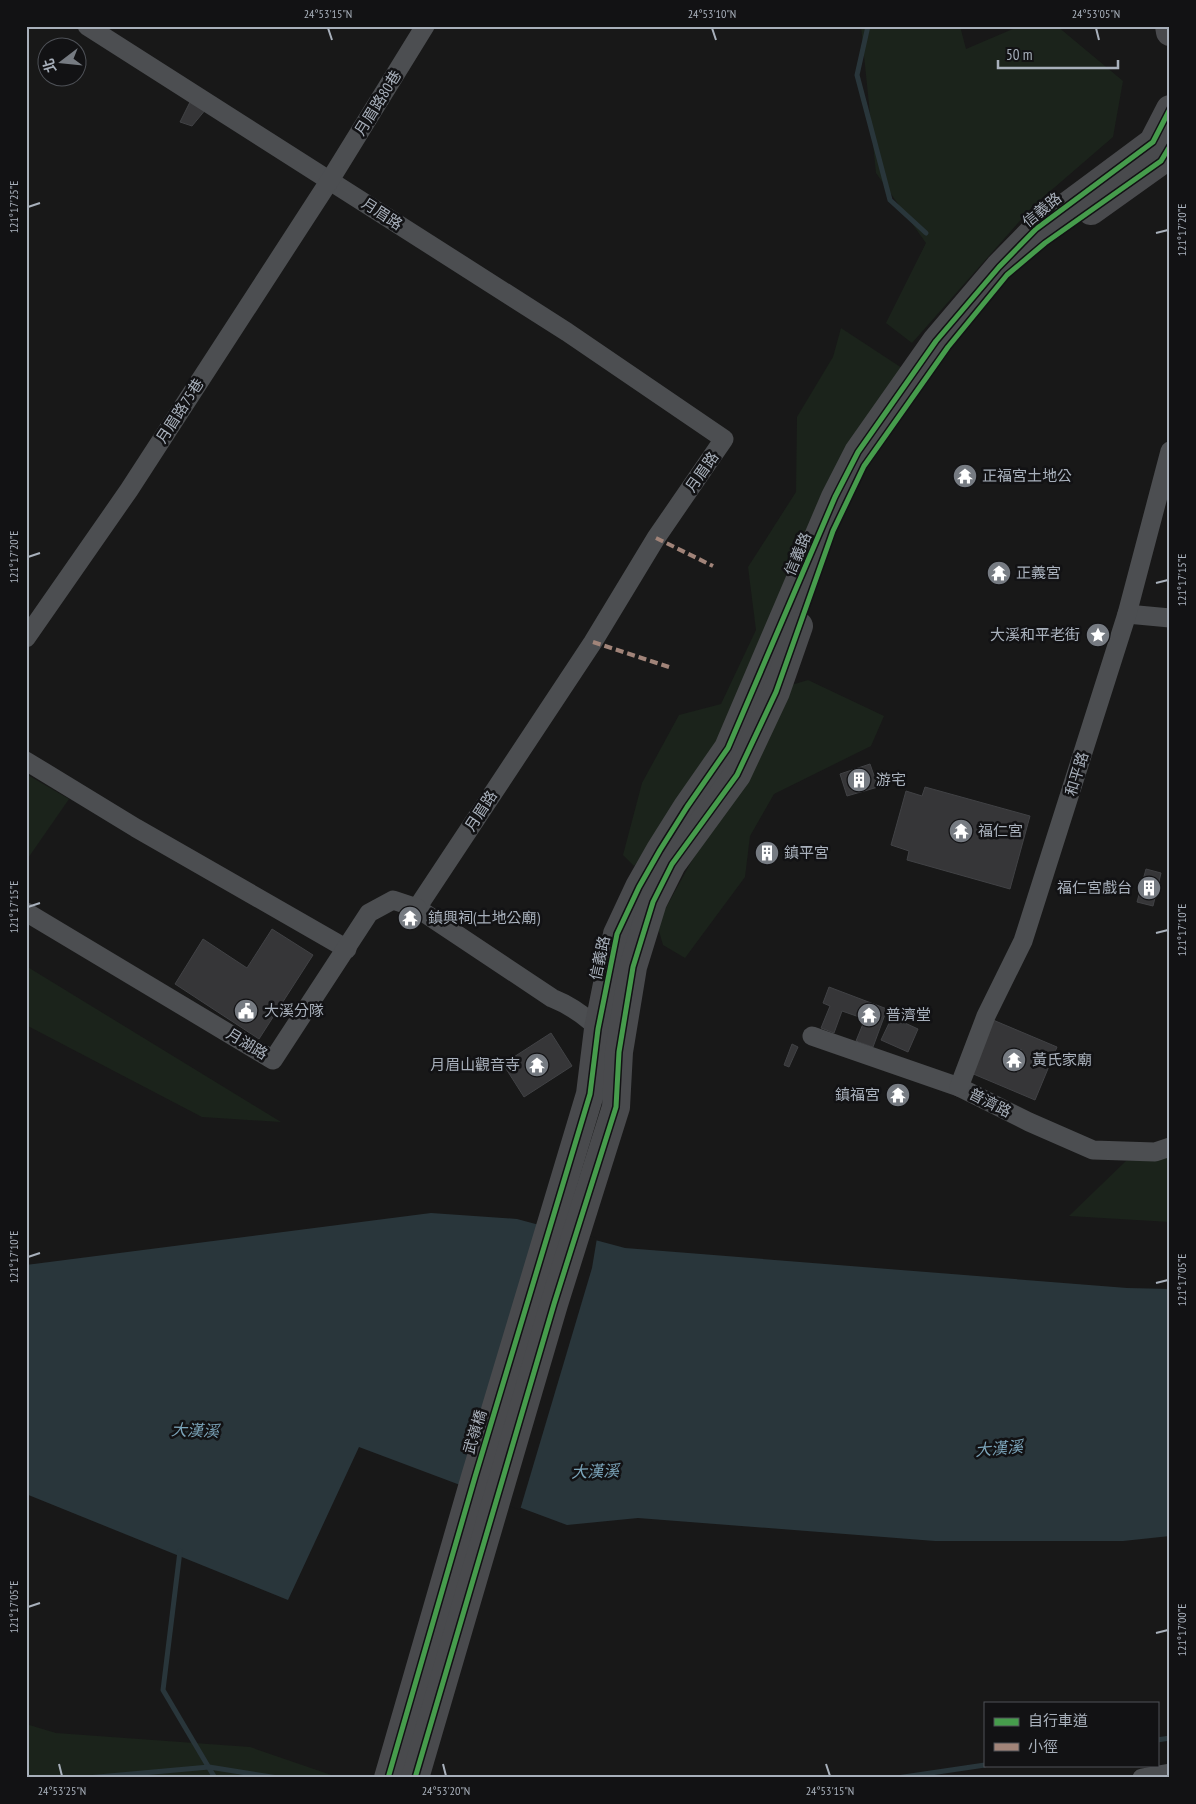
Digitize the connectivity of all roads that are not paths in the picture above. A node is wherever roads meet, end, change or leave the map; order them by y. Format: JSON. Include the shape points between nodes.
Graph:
{"nodes":[{"id":1,"x":87,"y":26,"type":"edge"},
{"id":2,"x":425,"y":26,"type":"edge"},
{"id":3,"x":1169,"y":26,"type":"edge"},
{"id":4,"x":1170,"y":32,"type":"edge"},
{"id":5,"x":1170,"y":109,"type":"edge"},
{"id":6,"x":1162,"y":159,"type":"edge"},
{"id":7,"x":330,"y":180,"type":"junction"},
{"id":8,"x":1170,"y":450,"type":"edge"},
{"id":9,"x":1127,"y":614,"type":"junction"},
{"id":10,"x":1170,"y":618,"type":"edge"},
{"id":11,"x":26,"y":638,"type":"edge"},
{"id":12,"x":26,"y":761,"type":"edge"},
{"id":13,"x":417,"y":908,"type":"junction"},
{"id":14,"x":26,"y":912,"type":"edge"},
{"id":15,"x":347,"y":949,"type":"junction"},
{"id":16,"x":598,"y":1029,"type":"junction"},
{"id":17,"x":812,"y":1036,"type":"dead end"},
{"id":18,"x":619,"y":1052,"type":"junction"},
{"id":19,"x":959,"y":1088,"type":"junction"},
{"id":20,"x":590,"y":1094,"type":"joint"},
{"id":21,"x":1170,"y":1147,"type":"edge"},
{"id":22,"x":1170,"y":1773,"type":"edge"},
{"id":23,"x":388,"y":1778,"type":"edge"},
{"id":24,"x":415,"y":1778,"type":"edge"},
{"id":25,"x":1142,"y":1778,"type":"edge"}],
"edges":[{"from":1,"to":7,"type":"street","name":"月眉路"},
{"from":2,"to":7,"type":"street","name":"月眉路80巷"},
{"from":3,"to":4,"type":"main road"},
{"from":5,"to":6,"type":"main road","name":"信義路","via":[[1153,142]]},
{"from":6,"to":16,"type":"main road","name":"信義路","via":[[1036,229],[936,341],[858,452],[835,497],[728,748],[660,850],[626,912],[617,934]]},
{"from":6,"to":18,"type":"main road","name":"信義路","via":[[1045,243],[1008,275],[948,347],[864,466],[833,530],[776,692],[737,775],[672,864],[653,902],[633,967]]},
{"from":7,"to":11,"type":"street","name":"月眉路75巷","via":[[129,490]]},
{"from":7,"to":13,"type":"street","name":"月眉路","via":[[567,332],[724,439],[656,538],[593,642]]},
{"from":8,"to":9,"type":"street","name":"和平路"},
{"from":9,"to":10,"type":"street"},
{"from":9,"to":19,"type":"street","name":"和平路","via":[[1023,941],[986,1016]]},
{"from":12,"to":15,"type":"street"},
{"from":13,"to":15,"type":"street","name":"月湖路","via":[[393,900],[369,913]]},
{"from":13,"to":16,"type":"street","via":[[552,998],[566,1004]]},
{"from":14,"to":15,"type":"street","name":"月湖路","via":[[273,1060]]},
{"from":16,"to":18,"type":"street"},
{"from":16,"to":20,"type":"main road","name":"信義路"},
{"from":17,"to":19,"type":"street","name":"普濟路"},
{"from":18,"to":24,"type":"main road","name":"信義路","via":[[616,1106]]},
{"from":19,"to":21,"type":"street","name":"普濟路","via":[[1093,1150],[1155,1152]]},
{"from":20,"to":23,"type":"main road","name":"武嶺橋"},
{"from":22,"to":25,"type":"street"}]}
